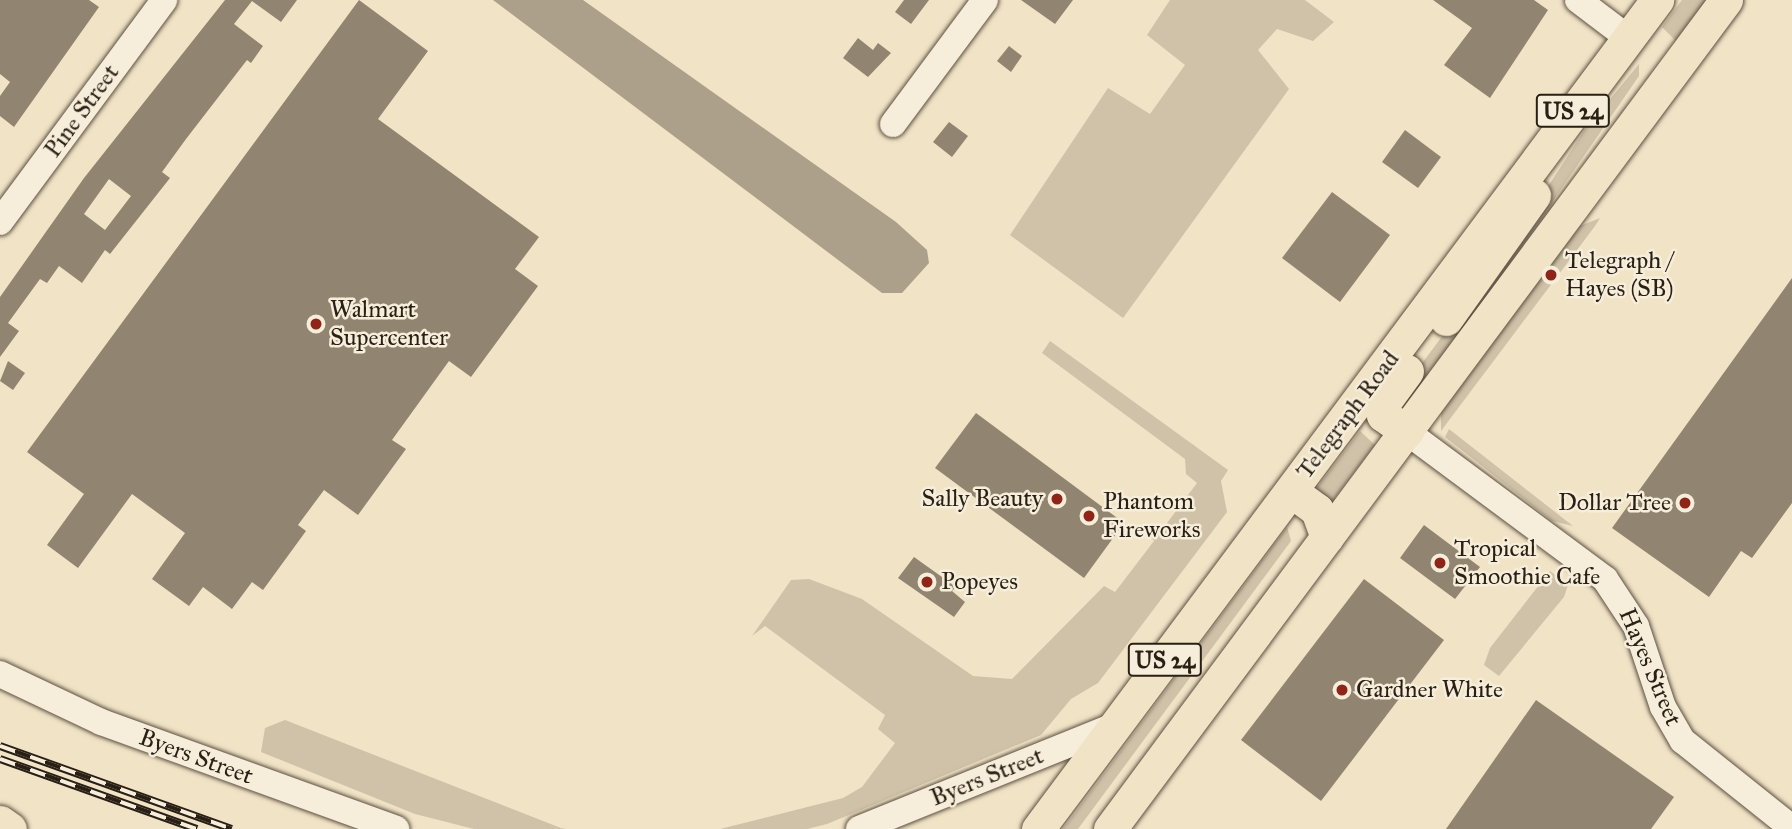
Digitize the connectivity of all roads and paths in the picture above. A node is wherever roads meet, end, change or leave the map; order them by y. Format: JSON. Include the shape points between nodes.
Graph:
{"nodes":[{"id":1,"x":164,"y":0,"type":"edge"},
{"id":2,"x":985,"y":0,"type":"edge"},
{"id":3,"x":1578,"y":0,"type":"edge"},
{"id":4,"x":1657,"y":0,"type":"edge"},
{"id":5,"x":1726,"y":0,"type":"edge"},
{"id":6,"x":1628,"y":38,"type":"junction"},
{"id":7,"x":893,"y":124,"type":"dead end"},
{"id":8,"x":1557,"y":132,"type":"junction"},
{"id":9,"x":0,"y":222,"type":"edge"},
{"id":10,"x":1546,"y":244,"type":"junction"},
{"id":11,"x":1407,"y":432,"type":"junction"},
{"id":12,"x":1291,"y":491,"type":"junction"},
{"id":13,"x":1327,"y":537,"type":"junction"},
{"id":14,"x":0,"y":674,"type":"edge"},
{"id":15,"x":1116,"y":725,"type":"junction"},
{"id":16,"x":0,"y":822,"type":"edge"},
{"id":17,"x":1792,"y":828,"type":"edge"},
{"id":18,"x":10,"y":829,"type":"edge"},
{"id":19,"x":396,"y":829,"type":"edge"},
{"id":20,"x":859,"y":829,"type":"edge"},
{"id":21,"x":1038,"y":829,"type":"edge"},
{"id":22,"x":1110,"y":829,"type":"edge"}],
"edges":[{"from":1,"to":9,"type":"street","name":"Pine Street"},
{"from":2,"to":7,"type":"street"},
{"from":3,"to":6,"type":"street"},
{"from":4,"to":6,"type":"main road","name":"Telegraph Road","number":"US 24"},
{"from":5,"to":10,"type":"main road","number":"US 24"},
{"from":6,"to":8,"type":"main road","name":"Telegraph Road","number":"US 24"},
{"from":6,"to":10,"type":"main road","via":[[1654,48],[1658,58],[1583,161],[1558,203]]},
{"from":8,"to":11,"type":"main road","via":[[1539,187],[1507,239],[1383,404],[1383,415]]},
{"from":8,"to":12,"type":"main road","name":"Telegraph Road","number":"US 24"},
{"from":10,"to":11,"type":"main road","number":"US 24"},
{"from":11,"to":13,"type":"main road","number":"US 24"},
{"from":11,"to":17,"type":"street","name":"Hayes Street","via":[[1605,579],[1636,626],[1663,707],[1683,741]]},
{"from":12,"to":13,"type":"main road","via":[[1317,510]]},
{"from":12,"to":15,"type":"main road","name":"Telegraph Road","number":"US 24"},
{"from":13,"to":22,"type":"main road","number":"US 24"},
{"from":14,"to":19,"type":"street","name":"Byers Street","via":[[101,722]]},
{"from":15,"to":20,"type":"street","name":"Byers Street"},
{"from":15,"to":21,"type":"main road","name":"Telegraph Road","number":"US 24"},
{"from":16,"to":18,"type":"main road"}]}
